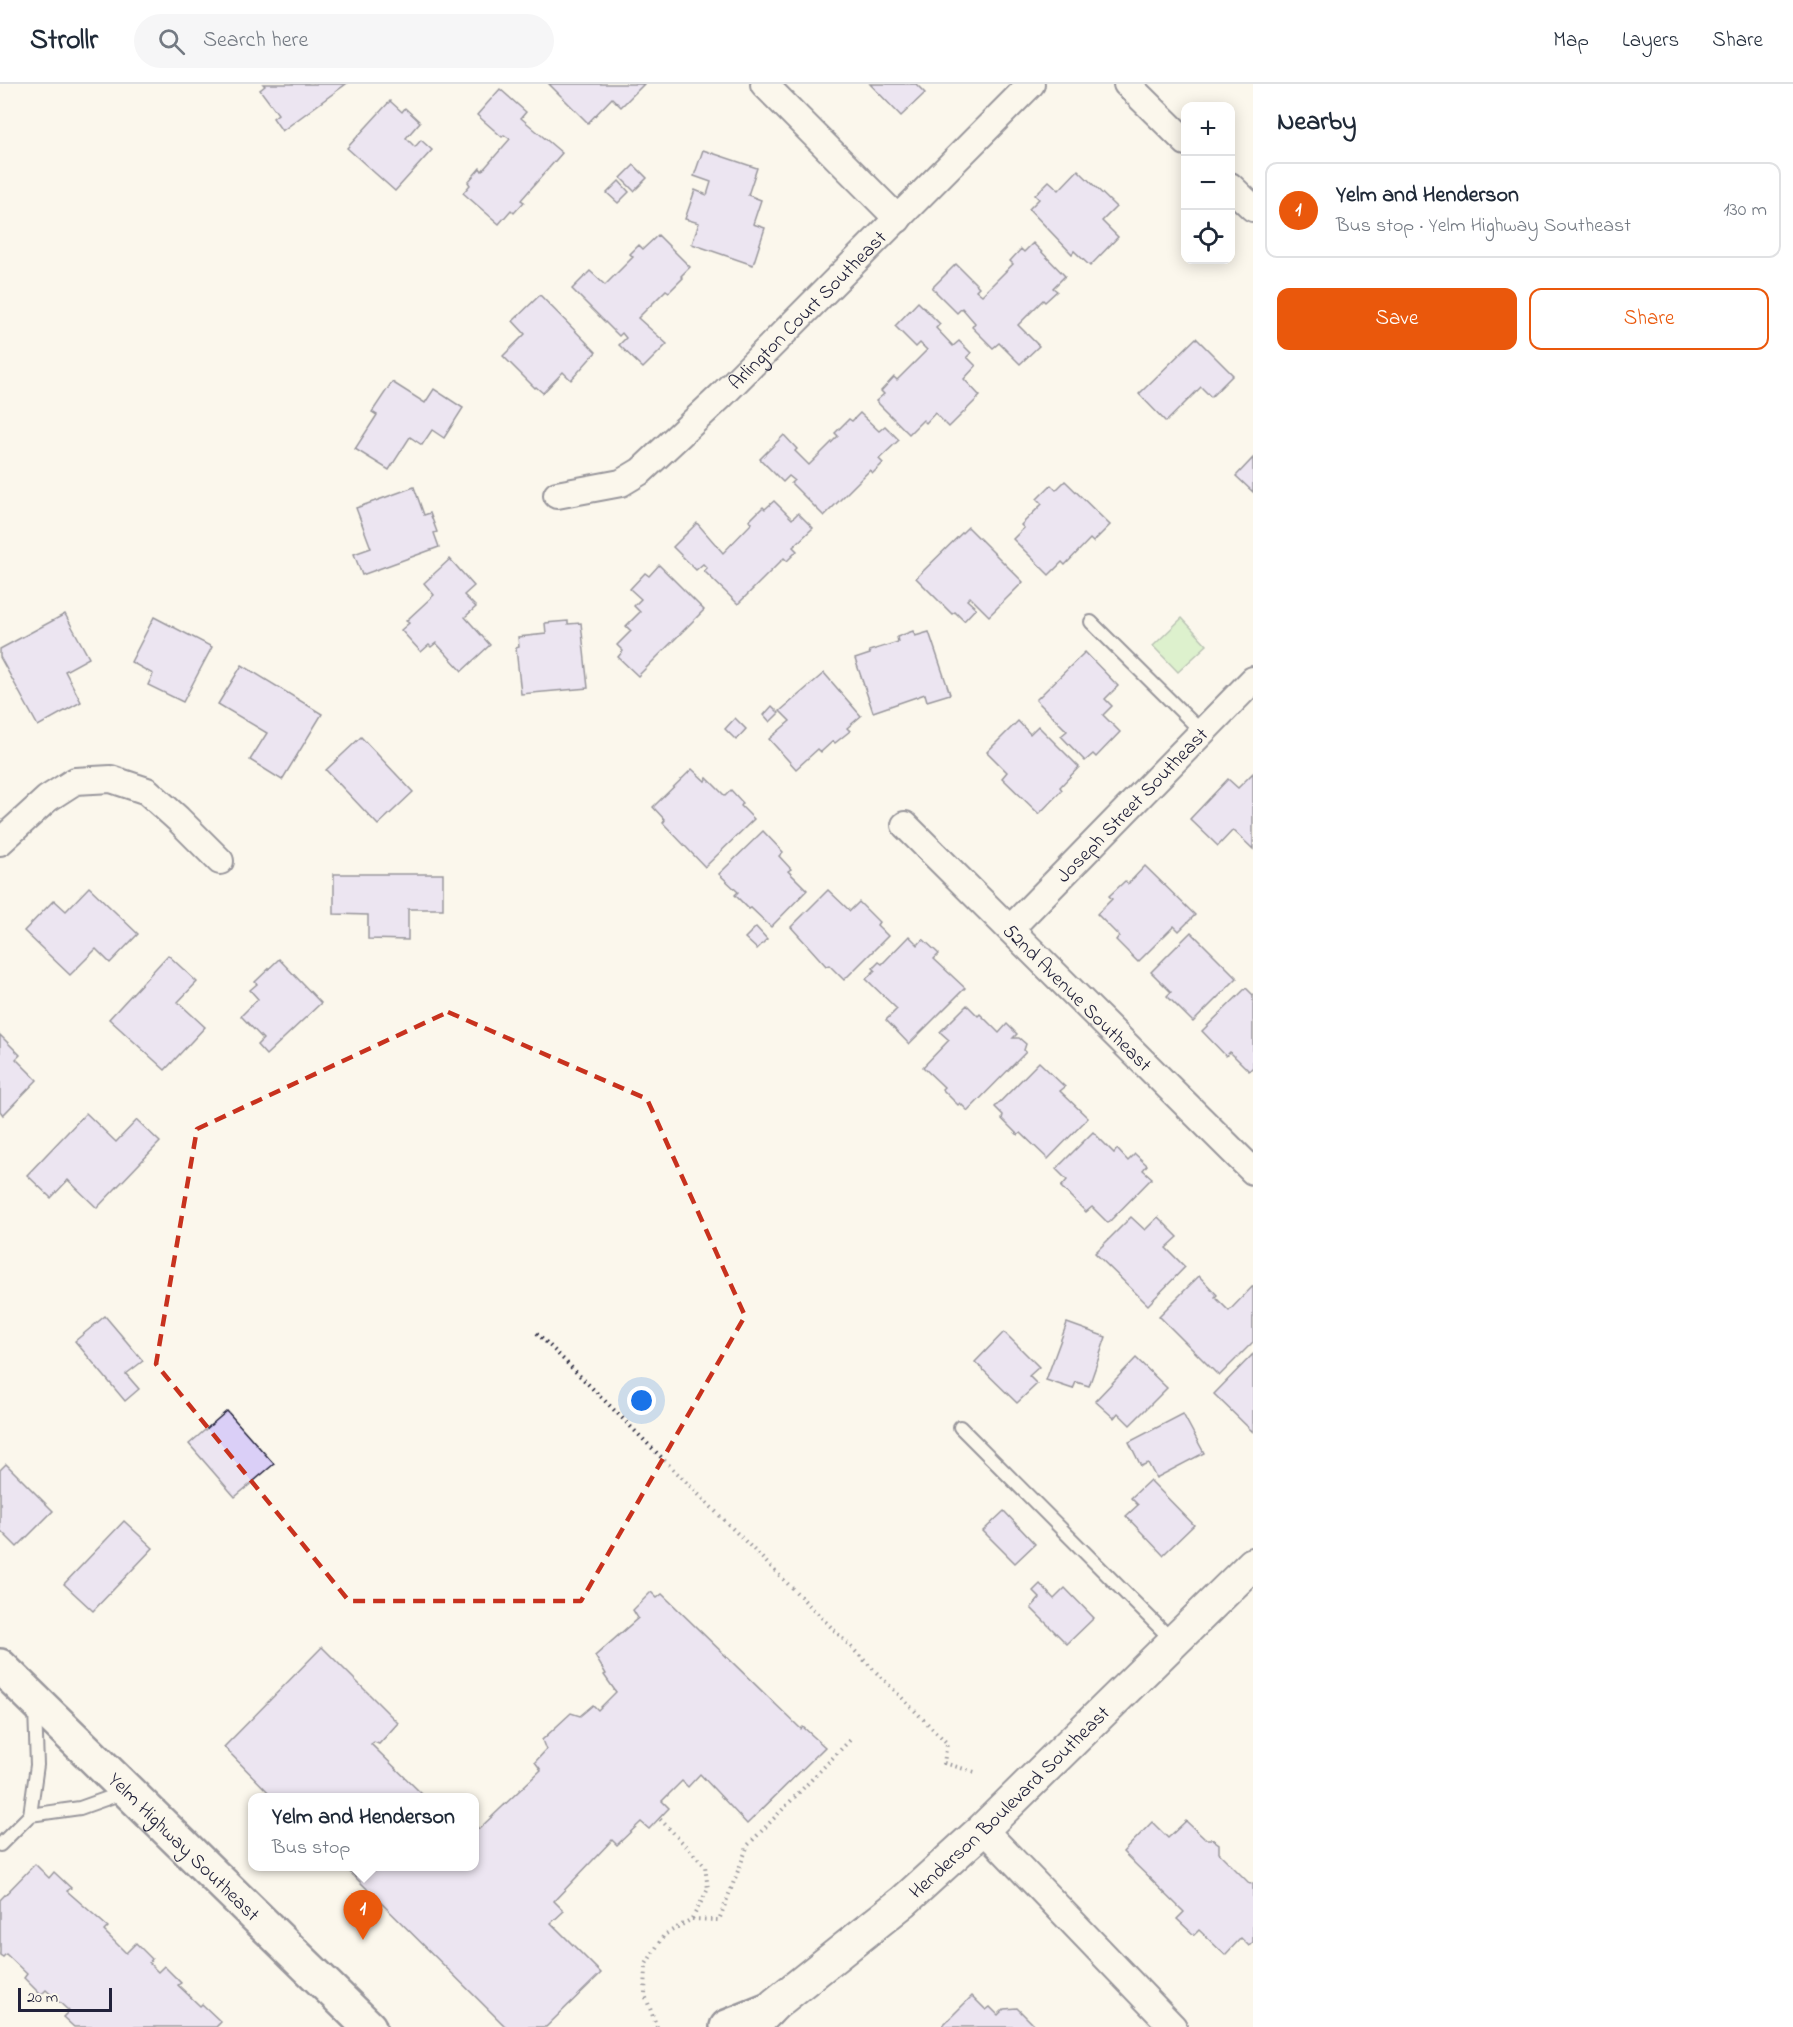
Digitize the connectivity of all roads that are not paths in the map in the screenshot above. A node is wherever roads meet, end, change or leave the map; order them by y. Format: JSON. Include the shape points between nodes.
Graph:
{"nodes":[{"id":1,"x":764,"y":84,"type":"edge"},
{"id":2,"x":1031,"y":84,"type":"edge"},
{"id":3,"x":1127,"y":84,"type":"edge"},
{"id":4,"x":1181,"y":138,"type":"edge"},
{"id":5,"x":1235,"y":191,"type":"edge"},
{"id":6,"x":1253,"y":208,"type":"edge"},
{"id":7,"x":898,"y":219,"type":"junction"},
{"id":8,"x":557,"y":495,"type":"dead end"},
{"id":9,"x":1091,"y":622,"type":"dead end"},
{"id":10,"x":1253,"y":680,"type":"edge"},
{"id":11,"x":1202,"y":732,"type":"junction"},
{"id":12,"x":905,"y":825,"type":"dead end"},
{"id":13,"x":0,"y":842,"type":"edge"},
{"id":14,"x":220,"y":861,"type":"dead end"},
{"id":15,"x":1010,"y":929,"type":"junction"},
{"id":16,"x":1253,"y":1171,"type":"edge"},
{"id":17,"x":960,"y":1427,"type":"dead end"},
{"id":18,"x":1253,"y":1564,"type":"edge"},
{"id":19,"x":1173,"y":1641,"type":"junction"},
{"id":20,"x":0,"y":1666,"type":"edge"},
{"id":21,"x":35,"y":1699,"type":"junction"},
{"id":22,"x":127,"y":1791,"type":"junction"},
{"id":23,"x":30,"y":1815,"type":"junction"},
{"id":24,"x":983,"y":1829,"type":"junction"},
{"id":25,"x":0,"y":1845,"type":"edge"},
{"id":26,"x":752,"y":2023,"type":"edge"},
{"id":27,"x":369,"y":2027,"type":"edge"},
{"id":28,"x":1173,"y":2027,"type":"edge"}],
"edges":[{"from":1,"to":7,"type":"street"},
{"from":2,"to":7,"type":"street","name":"Arlington Court Southeast"},
{"from":3,"to":4,"type":"street"},
{"from":5,"to":6,"type":"street"},
{"from":7,"to":8,"type":"street","name":"Arlington Court Southeast","via":[[641,471],[621,483]]},
{"from":9,"to":11,"type":"lane"},
{"from":10,"to":11,"type":"street","name":"Joseph Street Southeast"},
{"from":11,"to":15,"type":"street","name":"Joseph Street Southeast"},
{"from":12,"to":15,"type":"street","name":"52nd Avenue Southeast"},
{"from":13,"to":14,"type":"street","via":[[47,799],[75,781],[111,778],[147,791]]},
{"from":15,"to":16,"type":"street","name":"52nd Avenue Southeast"},
{"from":17,"to":19,"type":"lane"},
{"from":18,"to":19,"type":"street","name":"Henderson Boulevard Southeast"},
{"from":19,"to":24,"type":"street","name":"Henderson Boulevard Southeast"},
{"from":20,"to":21,"type":"main road","name":"Yelm Highway Southeast"},
{"from":21,"to":22,"type":"main road","name":"Yelm Highway Southeast"},
{"from":21,"to":23,"type":"lane","via":[[38,1765]]},
{"from":22,"to":23,"type":"lane","via":[[80,1808]]},
{"from":22,"to":27,"type":"main road","name":"Yelm Highway Southeast"},
{"from":23,"to":25,"type":"lane"},
{"from":24,"to":26,"type":"street","name":"Henderson Boulevard Southeast","via":[[904,1901]]},
{"from":24,"to":28,"type":"street"}]}
